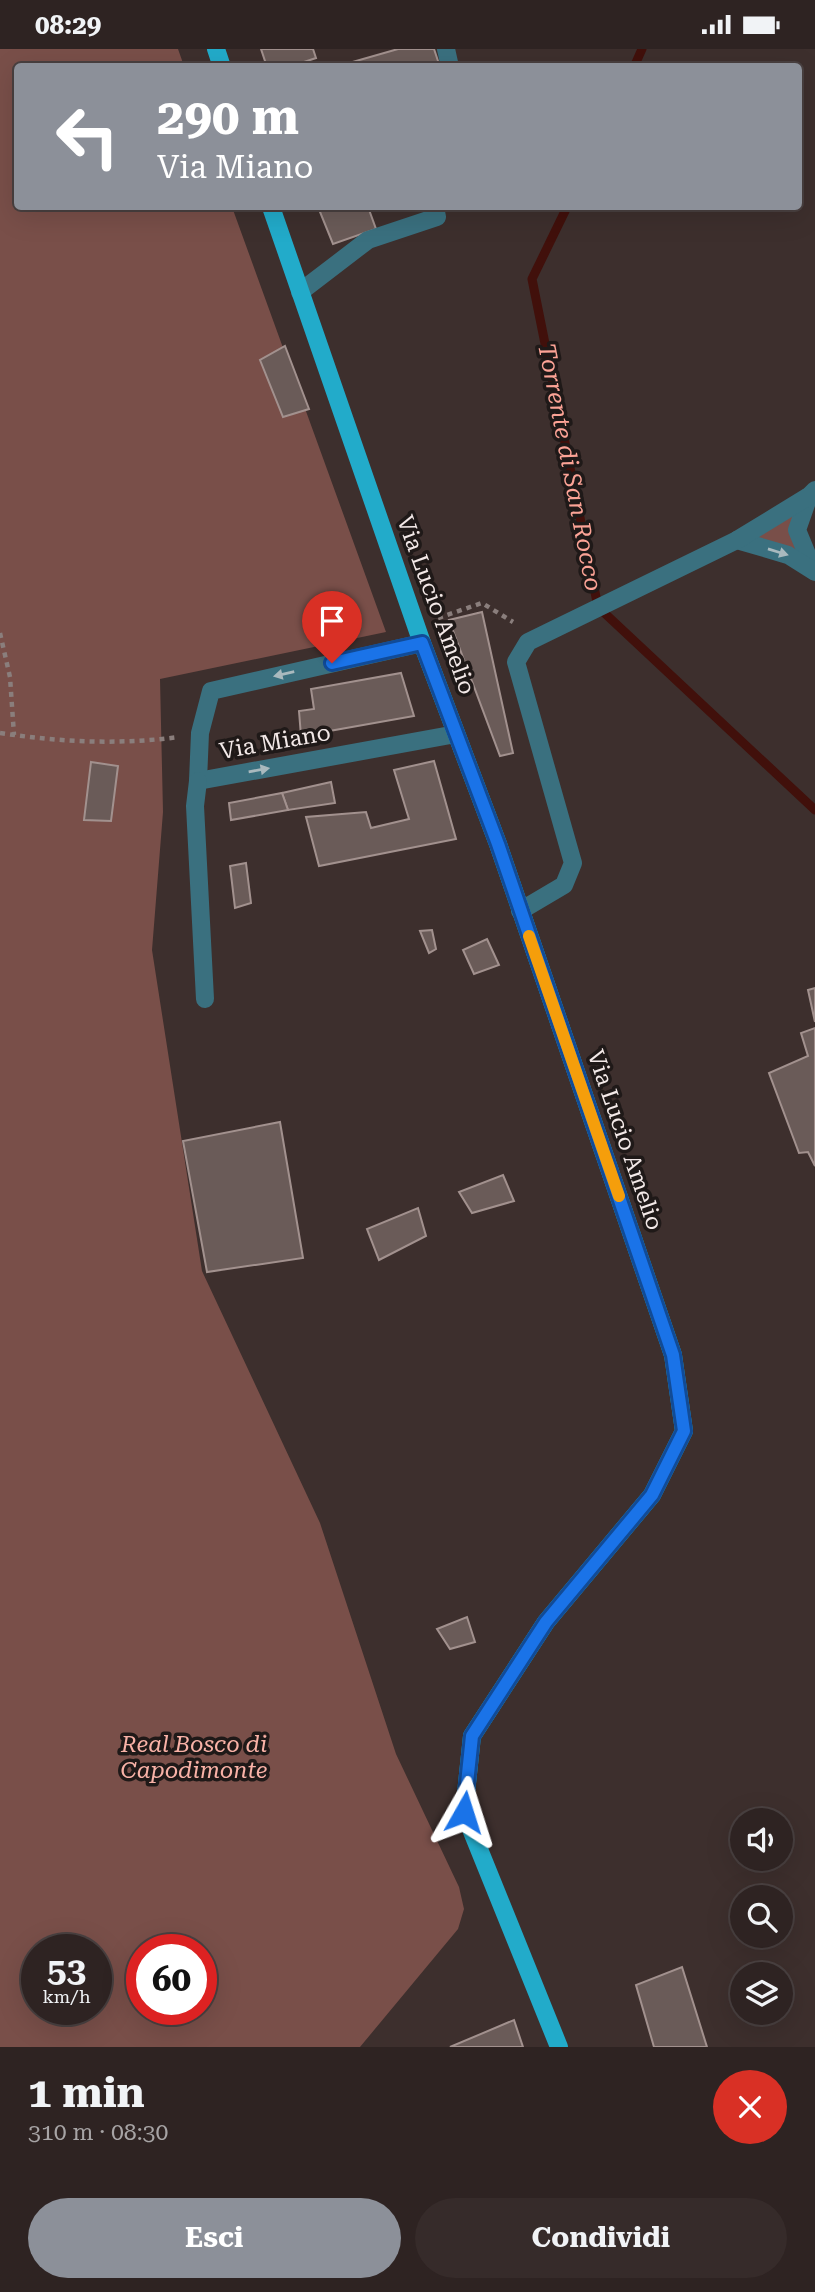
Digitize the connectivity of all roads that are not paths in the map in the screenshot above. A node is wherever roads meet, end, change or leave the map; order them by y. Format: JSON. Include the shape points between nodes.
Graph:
{"nodes":[{"id":1,"x":272,"y":210,"type":"edge"},
{"id":2,"x":436,"y":210,"type":"edge"},
{"id":3,"x":300,"y":292,"type":"junction"},
{"id":4,"x":812,"y":493,"type":"edge"},
{"id":5,"x":737,"y":540,"type":"junction"},
{"id":6,"x":815,"y":572,"type":"edge"},
{"id":7,"x":422,"y":643,"type":"junction"},
{"id":8,"x":456,"y":734,"type":"junction"},
{"id":9,"x":198,"y":781,"type":"junction"},
{"id":10,"x":520,"y":911,"type":"junction"},
{"id":11,"x":205,"y":999,"type":"dead end"},
{"id":12,"x":559,"y":2047,"type":"edge"}],
"edges":[{"from":1,"to":3,"type":"main road","name":"Via Lucio Amelio"},
{"from":2,"to":3,"type":"lane","via":[[437,217],[368,240]]},
{"from":3,"to":7,"type":"main road","name":"Via Lucio Amelio"},
{"from":4,"to":5,"type":"lane"},
{"from":4,"to":6,"type":"lane","via":[[797,530]]},
{"from":5,"to":6,"type":"lane","one_way":true,"via":[[788,555]]},
{"from":5,"to":10,"type":"lane","via":[[528,642],[516,661],[573,863],[564,885]]},
{"from":7,"to":8,"type":"main road","name":"Via Lucio Amelio"},
{"from":7,"to":9,"type":"lane","name":"Via Miano","one_way":true,"via":[[212,691],[200,733]]},
{"from":9,"to":8,"type":"lane","name":"Via Miano","one_way":true},
{"from":8,"to":10,"type":"main road","name":"Via Lucio Amelio"},
{"from":9,"to":11,"type":"lane","via":[[195,806]]},
{"from":10,"to":12,"type":"main road","name":"Via Lucio Amelio","via":[[673,1355],[684,1431],[652,1495],[546,1622],[472,1736],[464,1812]]}]}
